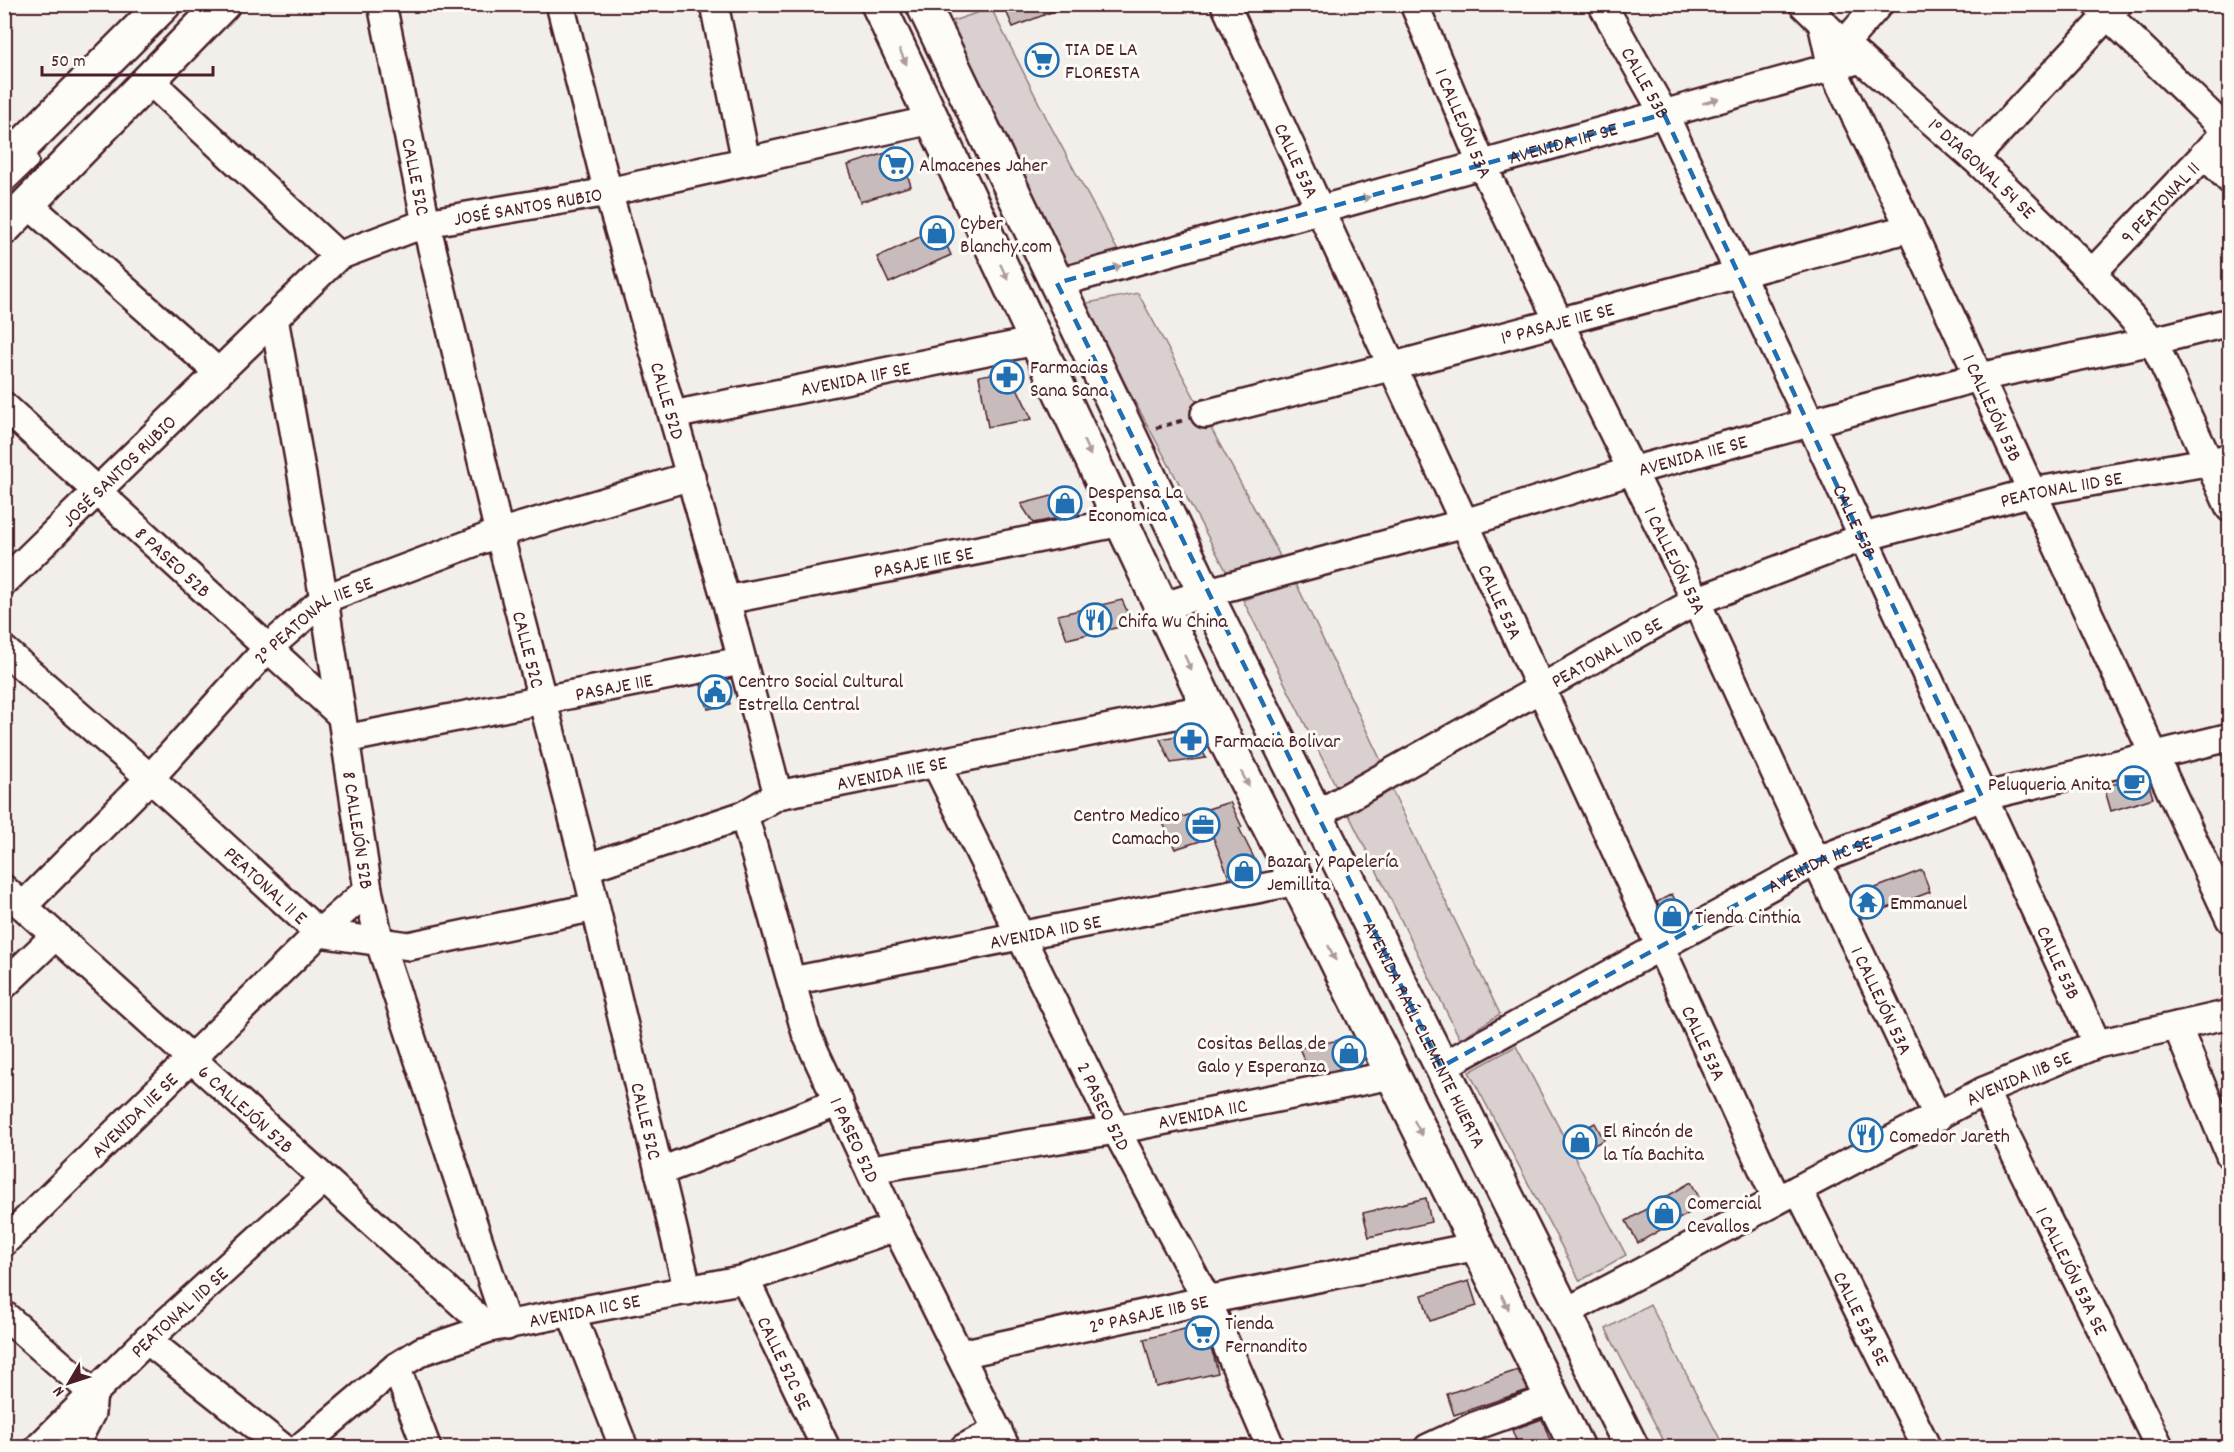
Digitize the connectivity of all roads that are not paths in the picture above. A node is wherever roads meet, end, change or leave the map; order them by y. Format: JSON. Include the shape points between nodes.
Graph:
{"nodes":[{"id":1,"x":164,"y":4,"type":"edge"},
{"id":2,"x":204,"y":4,"type":"edge"},
{"id":3,"x":224,"y":4,"type":"edge"},
{"id":4,"x":382,"y":4,"type":"edge"},
{"id":5,"x":560,"y":4,"type":"edge"},
{"id":6,"x":714,"y":4,"type":"edge"},
{"id":7,"x":878,"y":4,"type":"edge"},
{"id":8,"x":1225,"y":4,"type":"edge"},
{"id":9,"x":1414,"y":4,"type":"edge"},
{"id":10,"x":1602,"y":4,"type":"edge"},
{"id":11,"x":1803,"y":4,"type":"edge"},
{"id":12,"x":1880,"y":4,"type":"edge"},
{"id":13,"x":922,"y":5,"type":"edge"},
{"id":14,"x":2107,"y":8,"type":"edge"},
{"id":15,"x":1822,"y":23,"type":"junction"},
{"id":16,"x":1853,"y":52,"type":"junction"},
{"id":17,"x":1832,"y":68,"type":"junction"},
{"id":18,"x":149,"y":80,"type":"junction"},
{"id":19,"x":1664,"y":114,"type":"junction"},
{"id":20,"x":932,"y":120,"type":"junction"},
{"id":21,"x":2228,"y":133,"type":"edge"},
{"id":22,"x":37,"y":154,"type":"dead end"},
{"id":23,"x":2204,"y":154,"type":"junction"},
{"id":24,"x":1974,"y":158,"type":"junction"},
{"id":25,"x":746,"y":161,"type":"junction"},
{"id":26,"x":4,"y":164,"type":"edge"},
{"id":27,"x":1482,"y":165,"type":"junction"},
{"id":28,"x":2229,"y":179,"type":"edge"},
{"id":29,"x":608,"y":192,"type":"junction"},
{"id":30,"x":12,"y":200,"type":"edge"},
{"id":31,"x":1321,"y":210,"type":"junction"},
{"id":32,"x":426,"y":223,"type":"junction"},
{"id":33,"x":4,"y":228,"type":"edge"},
{"id":34,"x":1910,"y":228,"type":"junction"},
{"id":35,"x":338,"y":255,"type":"junction"},
{"id":36,"x":2092,"y":273,"type":"junction"},
{"id":37,"x":1739,"y":274,"type":"junction"},
{"id":38,"x":1057,"y":284,"type":"junction"},
{"id":39,"x":274,"y":318,"type":"junction"},
{"id":40,"x":1558,"y":322,"type":"junction"},
{"id":41,"x":2229,"y":322,"type":"edge"},
{"id":42,"x":1036,"y":341,"type":"junction"},
{"id":43,"x":2153,"y":342,"type":"junction"},
{"id":44,"x":1394,"y":366,"type":"junction"},
{"id":45,"x":218,"y":372,"type":"junction"},
{"id":46,"x":1979,"y":377,"type":"junction"},
{"id":47,"x":4,"y":406,"type":"edge"},
{"id":48,"x":1205,"y":414,"type":"road end"},
{"id":49,"x":674,"y":415,"type":"junction"},
{"id":50,"x":1810,"y":422,"type":"junction"},
{"id":51,"x":2219,"y":460,"type":"edge"},
{"id":52,"x":1630,"y":471,"type":"junction"},
{"id":53,"x":691,"y":476,"type":"junction"},
{"id":54,"x":96,"y":491,"type":"junction"},
{"id":55,"x":2032,"y":492,"type":"junction"},
{"id":56,"x":2229,"y":508,"type":"edge"},
{"id":57,"x":1122,"y":522,"type":"junction"},
{"id":58,"x":1465,"y":523,"type":"junction"},
{"id":59,"x":499,"y":533,"type":"junction"},
{"id":60,"x":1864,"y":537,"type":"junction"},
{"id":61,"x":4,"y":582,"type":"edge"},
{"id":62,"x":1201,"y":594,"type":"junction"},
{"id":63,"x":324,"y":598,"type":"junction"},
{"id":64,"x":726,"y":600,"type":"junction"},
{"id":65,"x":1696,"y":602,"type":"junction"},
{"id":66,"x":1162,"y":607,"type":"junction"},
{"id":67,"x":267,"y":649,"type":"junction"},
{"id":68,"x":4,"y":650,"type":"edge"},
{"id":69,"x":741,"y":662,"type":"junction"},
{"id":70,"x":1541,"y":689,"type":"junction"},
{"id":71,"x":543,"y":700,"type":"junction"},
{"id":72,"x":1209,"y":708,"type":"junction"},
{"id":73,"x":343,"y":727,"type":"junction"},
{"id":74,"x":2229,"y":737,"type":"edge"},
{"id":75,"x":2152,"y":755,"type":"junction"},
{"id":76,"x":936,"y":764,"type":"junction"},
{"id":77,"x":150,"y":778,"type":"junction"},
{"id":78,"x":778,"y":795,"type":"junction"},
{"id":79,"x":1982,"y":797,"type":"junction"},
{"id":80,"x":744,"y":815,"type":"junction"},
{"id":81,"x":1316,"y":816,"type":"junction"},
{"id":82,"x":1816,"y":861,"type":"junction"},
{"id":83,"x":586,"y":868,"type":"junction"},
{"id":84,"x":1297,"y":881,"type":"junction"},
{"id":85,"x":368,"y":890,"type":"junction"},
{"id":86,"x":14,"y":897,"type":"edge"},
{"id":87,"x":595,"y":907,"type":"junction"},
{"id":88,"x":2229,"y":919,"type":"edge"},
{"id":89,"x":318,"y":933,"type":"junction"},
{"id":90,"x":56,"y":935,"type":"junction"},
{"id":91,"x":1018,"y":935,"type":"junction"},
{"id":92,"x":380,"y":943,"type":"junction"},
{"id":93,"x":1660,"y":946,"type":"junction"},
{"id":94,"x":792,"y":981,"type":"junction"},
{"id":95,"x":4,"y":985,"type":"edge"},
{"id":96,"x":2229,"y":1014,"type":"edge"},
{"id":97,"x":2177,"y":1026,"type":"junction"},
{"id":98,"x":2097,"y":1044,"type":"junction"},
{"id":99,"x":192,"y":1059,"type":"junction"},
{"id":100,"x":1441,"y":1067,"type":"junction"},
{"id":101,"x":1392,"y":1075,"type":"junction"},
{"id":102,"x":1984,"y":1091,"type":"junction"},
{"id":103,"x":839,"y":1102,"type":"junction"},
{"id":104,"x":1938,"y":1117,"type":"junction"},
{"id":105,"x":1116,"y":1130,"type":"junction"},
{"id":106,"x":2229,"y":1155,"type":"edge"},
{"id":107,"x":871,"y":1169,"type":"junction"},
{"id":108,"x":659,"y":1172,"type":"junction"},
{"id":109,"x":324,"y":1179,"type":"junction"},
{"id":110,"x":1788,"y":1195,"type":"junction"},
{"id":111,"x":896,"y":1227,"type":"junction"},
{"id":112,"x":4,"y":1242,"type":"edge"},
{"id":113,"x":1478,"y":1246,"type":"junction"},
{"id":114,"x":745,"y":1279,"type":"junction"},
{"id":115,"x":688,"y":1292,"type":"junction"},
{"id":116,"x":1207,"y":1300,"type":"junction"},
{"id":117,"x":1564,"y":1312,"type":"junction"},
{"id":118,"x":571,"y":1313,"type":"junction"},
{"id":119,"x":4,"y":1315,"type":"edge"},
{"id":120,"x":498,"y":1327,"type":"junction"},
{"id":121,"x":147,"y":1340,"type":"junction"},
{"id":122,"x":961,"y":1354,"type":"junction"},
{"id":123,"x":396,"y":1367,"type":"junction"},
{"id":124,"x":93,"y":1393,"type":"junction"},
{"id":125,"x":1552,"y":1398,"type":"junction"},
{"id":126,"x":1002,"y":1439,"type":"edge"},
{"id":127,"x":38,"y":1448,"type":"edge"},
{"id":128,"x":72,"y":1448,"type":"edge"},
{"id":129,"x":283,"y":1448,"type":"edge"},
{"id":130,"x":300,"y":1448,"type":"edge"},
{"id":131,"x":427,"y":1448,"type":"edge"},
{"id":132,"x":624,"y":1448,"type":"edge"},
{"id":133,"x":826,"y":1448,"type":"edge"},
{"id":134,"x":964,"y":1448,"type":"edge"},
{"id":135,"x":1271,"y":1448,"type":"edge"},
{"id":136,"x":1428,"y":1448,"type":"edge"},
{"id":137,"x":1577,"y":1448,"type":"edge"},
{"id":138,"x":1619,"y":1448,"type":"edge"},
{"id":139,"x":1632,"y":1448,"type":"edge"},
{"id":140,"x":1927,"y":1448,"type":"edge"},
{"id":141,"x":2160,"y":1448,"type":"edge"}],
"edges":[{"from":1,"to":26,"type":"main road"},
{"from":2,"to":30,"type":"lane"},
{"from":3,"to":18,"type":"main road"},
{"from":4,"to":32,"type":"street","name":"CALLE 52C"},
{"from":5,"to":29,"type":"street","name":"CALLE 52D"},
{"from":6,"to":25,"type":"street"},
{"from":7,"to":20,"type":"main road","one_way":true},
{"from":8,"to":31,"type":"street","name":"CALLE 53A"},
{"from":9,"to":27,"type":"street","name":"1 CALLEJÓN 53A"},
{"from":10,"to":19,"type":"street","name":"CALLE 53B"},
{"from":11,"to":15,"type":"street","name":"1° DIAGONAL 54 SE"},
{"from":12,"to":16,"type":"street"},
{"from":13,"to":38,"type":"main road","name":"AVENIDA RAÚL CLEMENTE HUERTA"},
{"from":13,"to":62,"type":"lane"},
{"from":14,"to":21,"type":"street"},
{"from":14,"to":24,"type":"street"},
{"from":15,"to":16,"type":"street","name":"1° DIAGONAL 54 SE"},
{"from":15,"to":17,"type":"street","name":"1 CALLEJÓN 53B"},
{"from":16,"to":17,"type":"street","name":"AVENIDA 11F SE"},
{"from":16,"to":24,"type":"street","name":"1° DIAGONAL 54 SE"},
{"from":19,"to":17,"type":"street","name":"AVENIDA 11F SE","one_way":true},
{"from":17,"to":34,"type":"street","name":"1 CALLEJÓN 53B"},
{"from":18,"to":30,"type":"main road"},
{"from":18,"to":35,"type":"street"},
{"from":19,"to":27,"type":"street","name":"AVENIDA 11F SE"},
{"from":19,"to":37,"type":"street","name":"CALLE 53B"},
{"from":20,"to":25,"type":"street","name":"JOSÉ SANTOS RUBIO"},
{"from":20,"to":42,"type":"main road","one_way":true},
{"from":21,"to":23,"type":"street","name":"9 PEATONAL 11"},
{"from":22,"to":30,"type":"lane"},
{"from":23,"to":28,"type":"street"},
{"from":23,"to":36,"type":"street","name":"9 PEATONAL 11"},
{"from":24,"to":36,"type":"street","name":"1° DIAGONAL 54 SE"},
{"from":25,"to":29,"type":"street","name":"JOSÉ SANTOS RUBIO"},
{"from":31,"to":27,"type":"street","name":"AVENIDA 11F SE","one_way":true},
{"from":27,"to":40,"type":"street","name":"1 CALLEJÓN 53A"},
{"from":29,"to":32,"type":"street","name":"JOSÉ SANTOS RUBIO"},
{"from":29,"to":49,"type":"street","name":"CALLE 52D"},
{"from":30,"to":33,"type":"main road"},
{"from":30,"to":45,"type":"street"},
{"from":38,"to":31,"type":"street","name":"AVENIDA 11F SE","one_way":true},
{"from":31,"to":44,"type":"street","name":"CALLE 53A"},
{"from":32,"to":35,"type":"street","name":"JOSÉ SANTOS RUBIO"},
{"from":32,"to":59,"type":"street","name":"CALLE 52C"},
{"from":34,"to":37,"type":"street","name":"1° PASAJE 11E SE"},
{"from":34,"to":46,"type":"street","name":"1 CALLEJÓN 53B"},
{"from":35,"to":39,"type":"street","name":"JOSÉ SANTOS RUBIO"},
{"from":36,"to":43,"type":"street","name":"1° DIAGONAL 54 SE"},
{"from":37,"to":40,"type":"street","name":"1° PASAJE 11E SE"},
{"from":37,"to":50,"type":"street","name":"CALLE 53B"},
{"from":38,"to":62,"type":"main road","name":"AVENIDA RAÚL CLEMENTE HUERTA"},
{"from":39,"to":45,"type":"street","name":"JOSÉ SANTOS RUBIO"},
{"from":39,"to":63,"type":"street","name":"8 CALLEJÓN 52B"},
{"from":40,"to":44,"type":"street","name":"1° PASAJE 11E SE"},
{"from":40,"to":52,"type":"street","name":"1 CALLEJÓN 53A"},
{"from":41,"to":43,"type":"street","name":"AVENIDA 11E SE"},
{"from":42,"to":49,"type":"street","name":"AVENIDA 11F SE"},
{"from":42,"to":57,"type":"main road","one_way":true},
{"from":43,"to":46,"type":"street","name":"AVENIDA 11E SE"},
{"from":43,"to":51,"type":"street","name":"1° DIAGONAL 54 SE"},
{"from":44,"to":48,"type":"street","name":"1° PASAJE 11E SE"},
{"from":44,"to":58,"type":"street","name":"CALLE 53A"},
{"from":45,"to":54,"type":"street","name":"JOSÉ SANTOS RUBIO"},
{"from":46,"to":50,"type":"street","name":"AVENIDA 11E SE"},
{"from":46,"to":55,"type":"street","name":"1 CALLEJÓN 53B"},
{"from":47,"to":54,"type":"street","name":"8 PASEO 52B"},
{"from":49,"to":53,"type":"street","name":"CALLE 52D"},
{"from":50,"to":52,"type":"street","name":"AVENIDA 11E SE"},
{"from":50,"to":60,"type":"street","name":"CALLE 53B"},
{"from":51,"to":55,"type":"street","name":"PEATONAL 11D SE"},
{"from":51,"to":56,"type":"street","name":"1° DIAGONAL 54 SE"},
{"from":52,"to":58,"type":"street","name":"AVENIDA 11E SE"},
{"from":52,"to":65,"type":"street","name":"1 CALLEJÓN 53A"},
{"from":53,"to":59,"type":"street","name":"2° PEATONAL 11E SE"},
{"from":53,"to":64,"type":"street","name":"CALLE 52D"},
{"from":54,"to":61,"type":"street","name":"JOSÉ SANTOS RUBIO"},
{"from":54,"to":67,"type":"street","name":"8 PASEO 52B"},
{"from":55,"to":60,"type":"street","name":"PEATONAL 11D SE"},
{"from":55,"to":75,"type":"street","name":"1 CALLEJÓN 53B"},
{"from":57,"to":64,"type":"street","name":"PASAJE 11E SE"},
{"from":57,"to":66,"type":"main road"},
{"from":58,"to":62,"type":"street","name":"AVENIDA 11E SE"},
{"from":58,"to":70,"type":"street","name":"CALLE 53A"},
{"from":59,"to":63,"type":"street","name":"2° PEATONAL 11E SE"},
{"from":59,"to":71,"type":"street","name":"CALLE 52C"},
{"from":60,"to":65,"type":"street","name":"PEATONAL 11D SE"},
{"from":60,"to":79,"type":"street","name":"CALLE 53B"},
{"from":62,"to":66,"type":"street","name":"AVENIDA 11E SE"},
{"from":62,"to":81,"type":"main road","name":"AVENIDA RAÚL CLEMENTE HUERTA"},
{"from":62,"to":138,"type":"lane"},
{"from":63,"to":67,"type":"street","name":"2° PEATONAL 11E SE"},
{"from":63,"to":73,"type":"street","name":"8 CALLEJÓN 52B"},
{"from":64,"to":69,"type":"street","name":"CALLE 52D"},
{"from":65,"to":70,"type":"street","name":"PEATONAL 11D SE"},
{"from":65,"to":82,"type":"street","name":"1 CALLEJÓN 53A"},
{"from":66,"to":72,"type":"main road","one_way":true},
{"from":67,"to":73,"type":"street","name":"8 PASEO 52B"},
{"from":67,"to":77,"type":"street","name":"2° PEATONAL 11E SE"},
{"from":68,"to":77,"type":"street","name":"PEATONAL 11 E"},
{"from":69,"to":71,"type":"street","name":"PASAJE 11E"},
{"from":69,"to":78,"type":"street","name":"CALLE 52D"},
{"from":70,"to":81,"type":"street","name":"PEATONAL 11D SE"},
{"from":70,"to":93,"type":"street","name":"CALLE 53A"},
{"from":71,"to":73,"type":"street","name":"PASAJE 11E"},
{"from":71,"to":83,"type":"street","name":"CALLE 52C"},
{"from":72,"to":76,"type":"street","name":"AVENIDA 11E SE"},
{"from":72,"to":84,"type":"main road","one_way":true},
{"from":73,"to":85,"type":"street","name":"8 CALLEJÓN 52B"},
{"from":74,"to":75,"type":"street","name":"AVENIDA 11C SE"},
{"from":75,"to":79,"type":"street","name":"AVENIDA 11C SE"},
{"from":75,"to":88,"type":"street","name":"1 CALLEJÓN 53B"},
{"from":76,"to":78,"type":"street","name":"AVENIDA 11E SE"},
{"from":76,"to":91,"type":"street","name":"2 PASEO 52D"},
{"from":77,"to":86,"type":"street","name":"2° PEATONAL 11E SE"},
{"from":77,"to":89,"type":"street","name":"PEATONAL 11 E"},
{"from":78,"to":80,"type":"street","name":"AVENIDA 11E SE"},
{"from":79,"to":82,"type":"street","name":"AVENIDA 11C SE"},
{"from":79,"to":98,"type":"street","name":"CALLE 53B"},
{"from":80,"to":83,"type":"street","name":"AVENIDA 11E SE"},
{"from":80,"to":94,"type":"street","name":"1 PASEO 52D"},
{"from":81,"to":100,"type":"main road","name":"AVENIDA RAÚL CLEMENTE HUERTA"},
{"from":82,"to":93,"type":"street","name":"AVENIDA 11C SE"},
{"from":82,"to":104,"type":"street","name":"1 CALLEJÓN 53A"},
{"from":83,"to":87,"type":"street","name":"CALLE 52C"},
{"from":84,"to":91,"type":"street","name":"AVENIDA 11D SE"},
{"from":84,"to":101,"type":"main road","one_way":true},
{"from":85,"to":89,"type":"street","name":"AVENIDA 11E SE"},
{"from":85,"to":92,"type":"street","name":"8 CALLEJÓN 52B"},
{"from":86,"to":90,"type":"street","name":"6 CALLEJÓN 52B"},
{"from":87,"to":92,"type":"street","name":"PEATONAL 11 E","via":[[409,946]]},
{"from":87,"to":108,"type":"street","name":"CALLE 52C"},
{"from":89,"to":92,"type":"street","name":"PEATONAL 11 E"},
{"from":89,"to":99,"type":"street","name":"AVENIDA 11E SE"},
{"from":90,"to":95,"type":"street"},
{"from":90,"to":99,"type":"street","name":"6 CALLEJÓN 52B"},
{"from":91,"to":94,"type":"street","name":"AVENIDA 11D SE"},
{"from":91,"to":105,"type":"street","name":"2 PASEO 52D"},
{"from":92,"to":120,"type":"street","name":"8 CALLEJÓN 52B"},
{"from":93,"to":100,"type":"street","name":"AVENIDA 11C SE"},
{"from":93,"to":110,"type":"street","name":"CALLE 53A"},
{"from":94,"to":103,"type":"street","name":"1 PASEO 52D","via":[[806,1033]]},
{"from":96,"to":97,"type":"street","name":"AVENIDA 11B SE"},
{"from":97,"to":98,"type":"street","name":"AVENIDA 11B SE"},
{"from":97,"to":106,"type":"street"},
{"from":98,"to":102,"type":"street","name":"AVENIDA 11B SE"},
{"from":99,"to":109,"type":"street","name":"6 CALLEJÓN 52B"},
{"from":99,"to":112,"type":"street","name":"AVENIDA 11E SE"},
{"from":100,"to":117,"type":"main road","name":"AVENIDA RAÚL CLEMENTE HUERTA"},
{"from":101,"to":105,"type":"street","name":"AVENIDA 11C"},
{"from":101,"to":113,"type":"main road","one_way":true},
{"from":102,"to":104,"type":"street","name":"AVENIDA 11B SE"},
{"from":102,"to":141,"type":"street","name":"1 CALLEJÓN 53A SE"},
{"from":103,"to":107,"type":"street","name":"1 PASEO 52D"},
{"from":103,"to":108,"type":"street"},
{"from":104,"to":110,"type":"street","name":"AVENIDA 11B SE"},
{"from":105,"to":107,"type":"street","name":"AVENIDA 11C"},
{"from":105,"to":116,"type":"street","name":"2 PASEO 52D"},
{"from":107,"to":111,"type":"street","name":"1 PASEO 52D"},
{"from":108,"to":115,"type":"street","name":"CALLE 52C"},
{"from":109,"to":120,"type":"street","name":"6 CALLEJÓN 52B"},
{"from":109,"to":121,"type":"street","name":"PEATONAL 11D SE"},
{"from":110,"to":117,"type":"street","name":"AVENIDA 11B SE"},
{"from":110,"to":140,"type":"street","name":"CALLE 53A SE"},
{"from":111,"to":114,"type":"street","name":"AVENIDA 11C SE"},
{"from":111,"to":122,"type":"street","name":"1 PASEO 52D"},
{"from":113,"to":116,"type":"street","name":"2° PASAJE 11B SE"},
{"from":113,"to":125,"type":"main road","one_way":true},
{"from":114,"to":115,"type":"street","name":"AVENIDA 11C SE"},
{"from":114,"to":133,"type":"street","name":"CALLE 52C SE"},
{"from":115,"to":118,"type":"street","name":"AVENIDA 11C SE"},
{"from":116,"to":122,"type":"street","name":"2° PASAJE 11B SE"},
{"from":116,"to":135,"type":"street","name":"2 PASEO 52D"},
{"from":117,"to":139,"type":"main road","name":"AVENIDA RAÚL CLEMENTE HUERTA"},
{"from":118,"to":120,"type":"street","name":"AVENIDA 11C SE"},
{"from":118,"to":132,"type":"street"},
{"from":119,"to":124,"type":"street"},
{"from":120,"to":123,"type":"street","name":"AVENIDA 11C SE","via":[[422,1351]]},
{"from":121,"to":124,"type":"street","name":"PEATONAL 11D SE"},
{"from":121,"to":129,"type":"street"},
{"from":122,"to":126,"type":"street","name":"1 PASEO 52D"},
{"from":123,"to":130,"type":"street","name":"AVENIDA 11C SE"},
{"from":123,"to":131,"type":"street"},
{"from":124,"to":127,"type":"street","name":"PEATONAL 11D SE"},
{"from":124,"to":128,"type":"street","via":[[91,1413]]},
{"from":125,"to":136,"type":"street"},
{"from":125,"to":137,"type":"main road"},
{"from":126,"to":134,"type":"street"}]}
